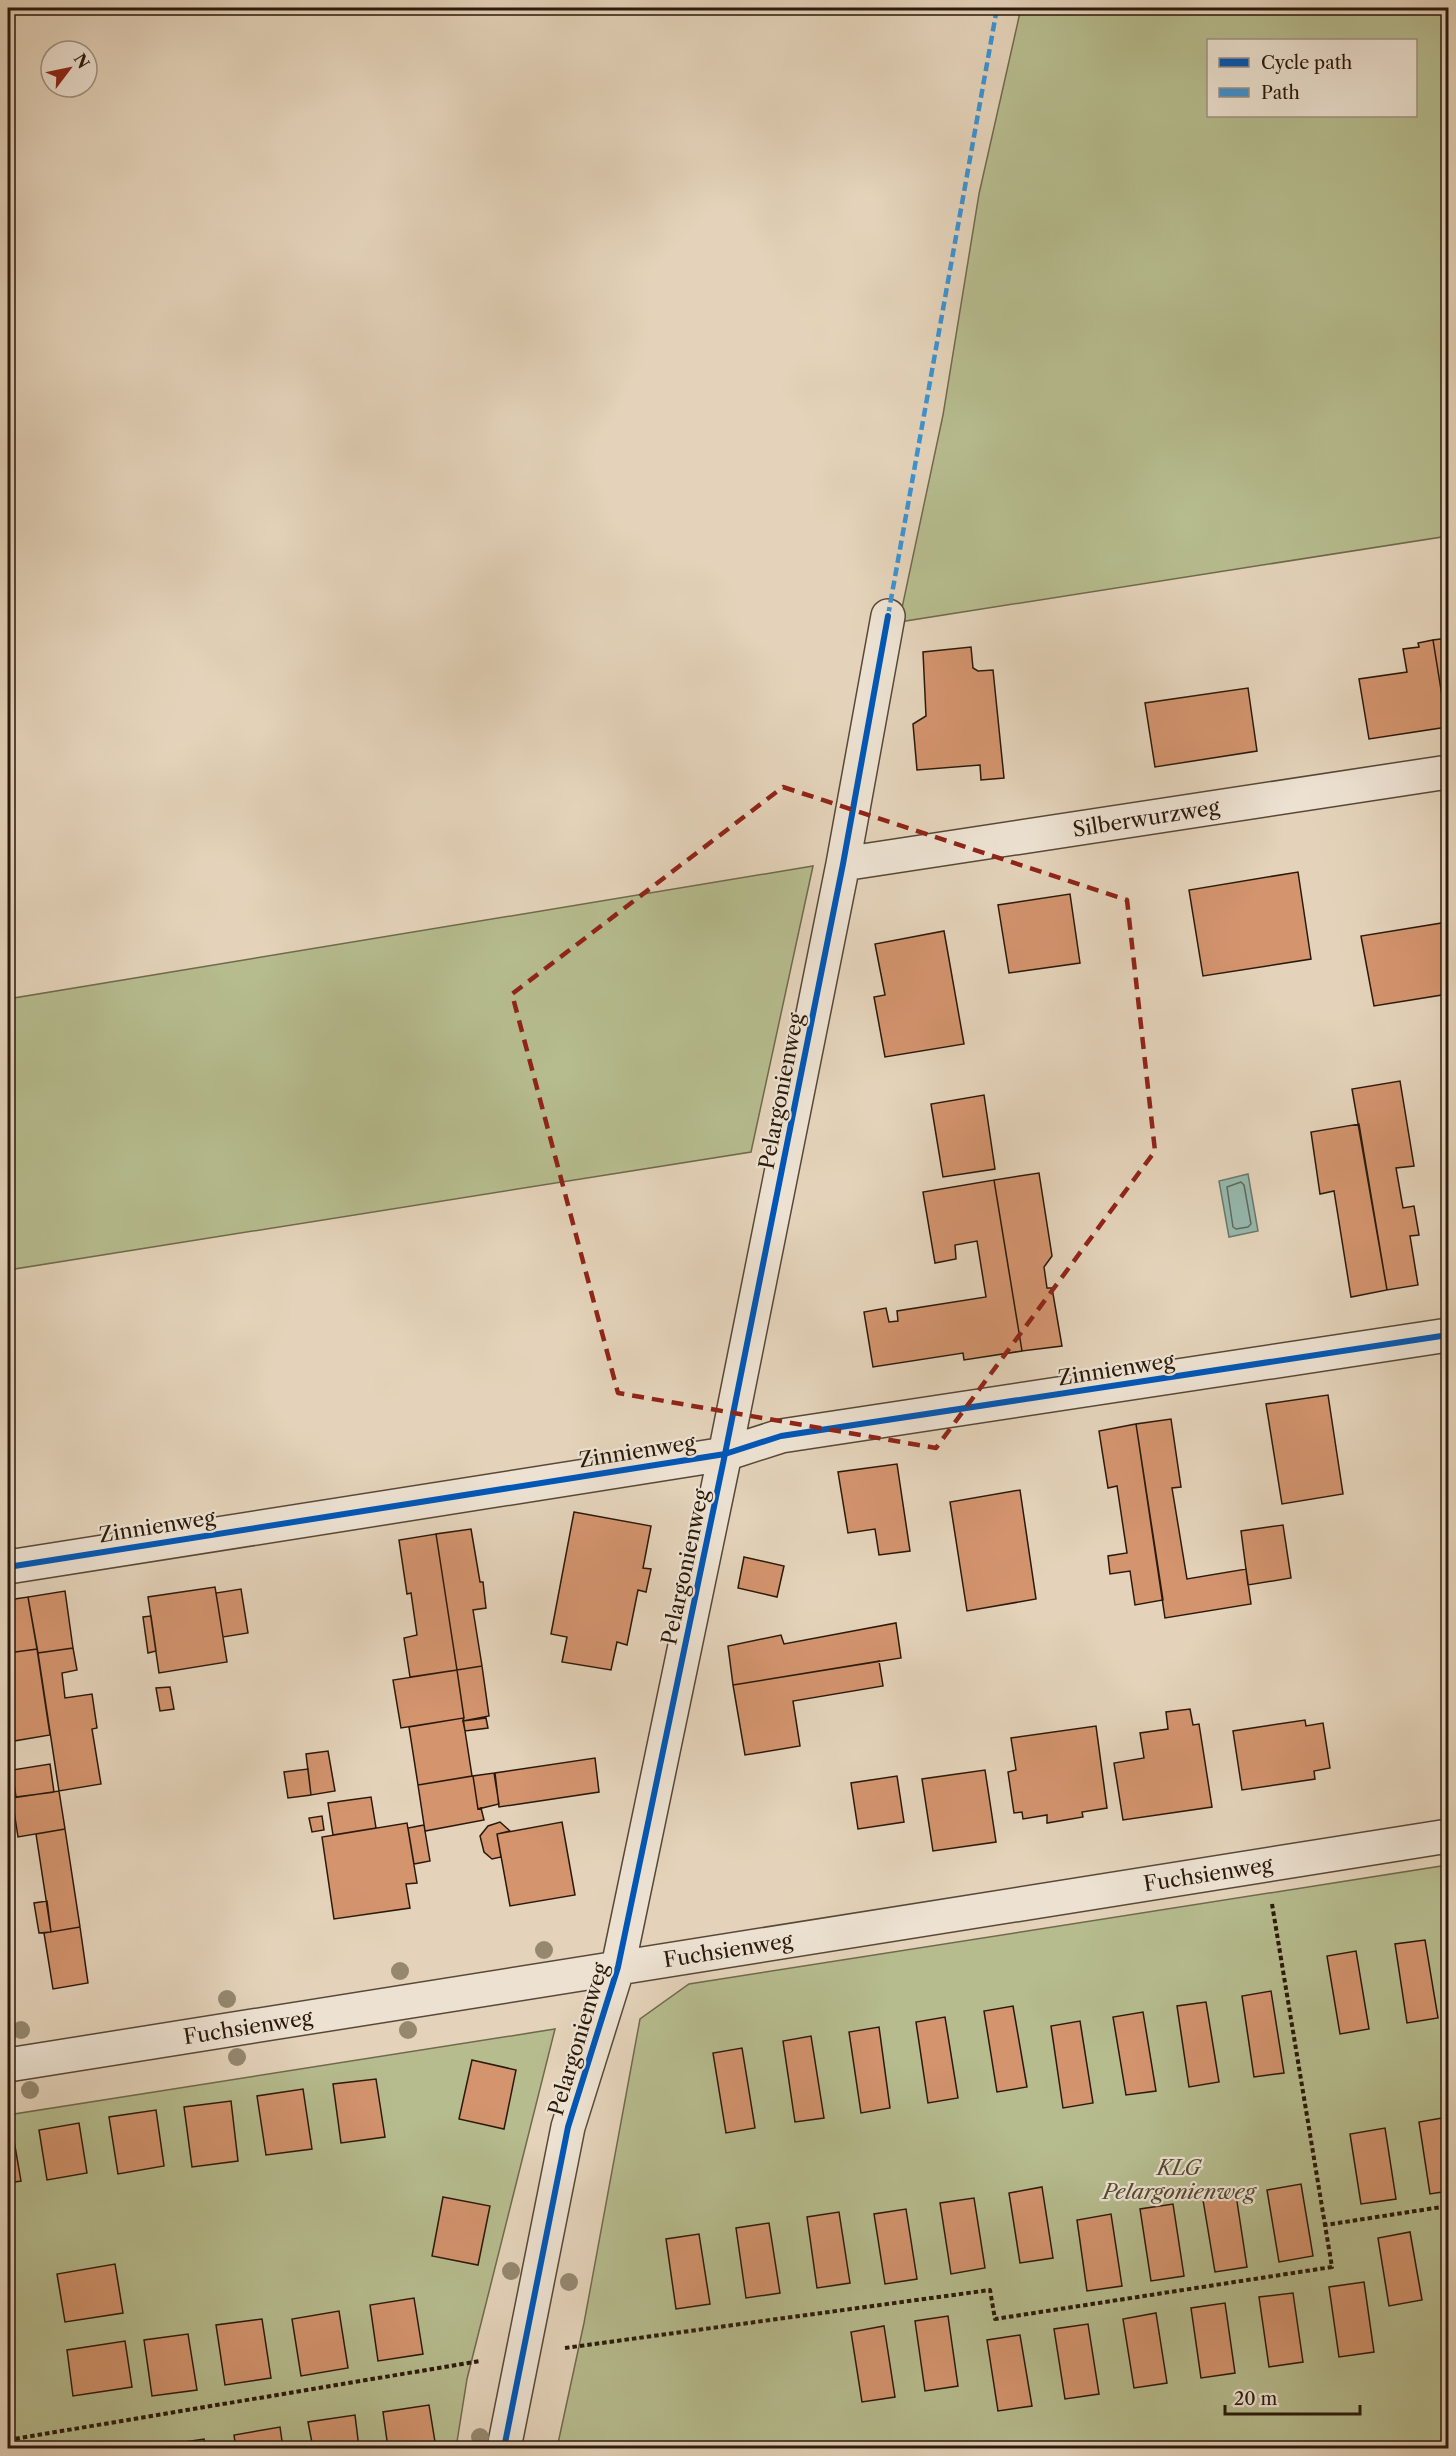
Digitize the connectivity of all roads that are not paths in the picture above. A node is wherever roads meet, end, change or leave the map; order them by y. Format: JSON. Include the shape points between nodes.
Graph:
{"nodes":[{"id":1,"x":888,"y":616,"type":"dead end"},
{"id":2,"x":1449,"y":772,"type":"edge"},
{"id":3,"x":843,"y":864,"type":"junction"},
{"id":4,"x":1449,"y":1335,"type":"edge"},
{"id":5,"x":725,"y":1454,"type":"junction"},
{"id":6,"x":8,"y":1567,"type":"edge"},
{"id":7,"x":1449,"y":1836,"type":"edge"},
{"id":8,"x":618,"y":1967,"type":"junction"},
{"id":9,"x":8,"y":2065,"type":"edge"},
{"id":10,"x":504,"y":2448,"type":"edge"}],
"edges":[{"from":1,"to":3,"type":"street","name":"Pelargonienweg"},
{"from":2,"to":3,"type":"street","name":"Silberwurzweg"},
{"from":3,"to":5,"type":"street","name":"Pelargonienweg"},
{"from":4,"to":5,"type":"street","name":"Zinnienweg","via":[[781,1437]]},
{"from":5,"to":6,"type":"street","name":"Zinnienweg"},
{"from":5,"to":8,"type":"street","name":"Pelargonienweg"},
{"from":7,"to":8,"type":"street","name":"Fuchsienweg"},
{"from":8,"to":9,"type":"street","name":"Fuchsienweg"},
{"from":8,"to":10,"type":"street","name":"Pelargonienweg","via":[[568,2127]]}]}
